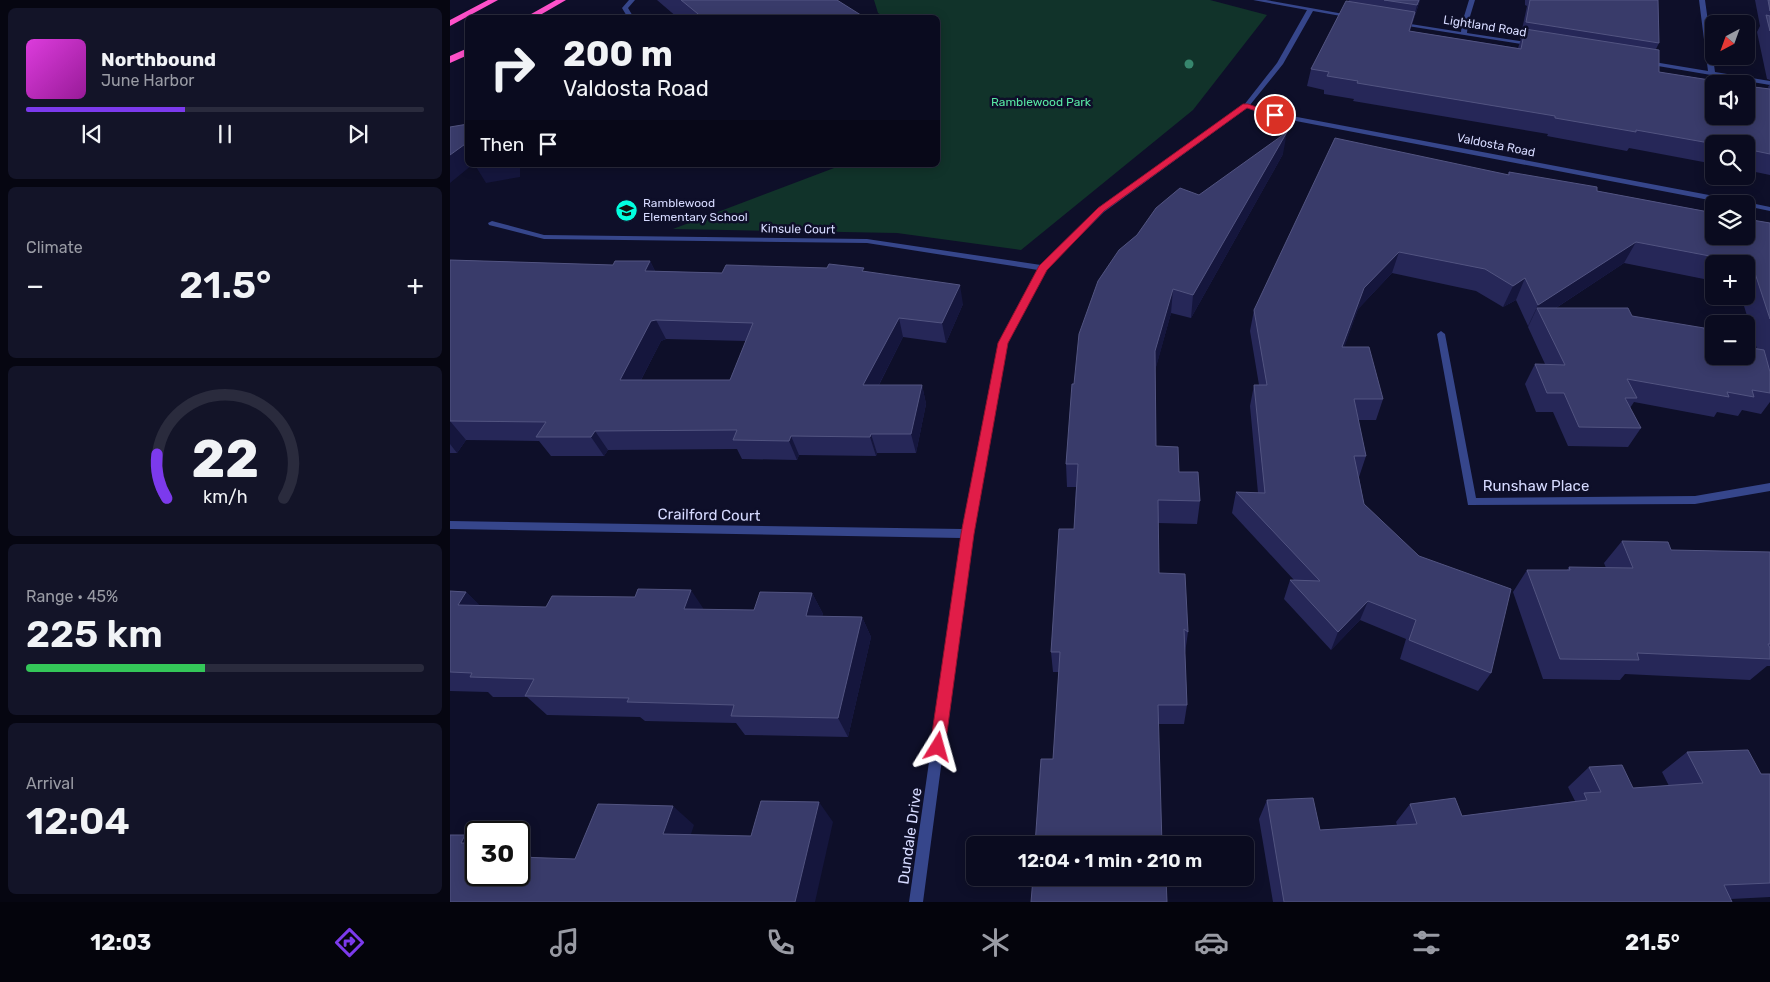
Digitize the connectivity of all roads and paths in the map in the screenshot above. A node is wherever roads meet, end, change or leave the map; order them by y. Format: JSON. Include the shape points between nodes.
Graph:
{"nodes":[{"id":1,"x":494,"y":0,"type":"edge"},
{"id":2,"x":562,"y":0,"type":"edge"},
{"id":3,"x":632,"y":0,"type":"edge"},
{"id":4,"x":1256,"y":0,"type":"edge"},
{"id":5,"x":1472,"y":0,"type":"edge"},
{"id":6,"x":1702,"y":0,"type":"edge"},
{"id":7,"x":1310,"y":9,"type":"junction"},
{"id":8,"x":465,"y":15,"type":"edge"},
{"id":9,"x":465,"y":15,"type":"edge"},
{"id":10,"x":534,"y":15,"type":"edge"},
{"id":11,"x":630,"y":15,"type":"edge"},
{"id":12,"x":1358,"y":17,"type":"edge"},
{"id":13,"x":1387,"y":22,"type":"edge"},
{"id":14,"x":450,"y":23,"type":"edge"},
{"id":15,"x":1464,"y":34,"type":"junction"},
{"id":16,"x":1540,"y":46,"type":"edge"},
{"id":17,"x":465,"y":52,"type":"edge"},
{"id":18,"x":450,"y":60,"type":"edge"},
{"id":19,"x":1645,"y":63,"type":"edge"},
{"id":20,"x":1712,"y":74,"type":"junction"},
{"id":21,"x":1770,"y":83,"type":"edge"},
{"id":22,"x":1246,"y":106,"type":"junction"},
{"id":23,"x":1705,"y":196,"type":"edge"},
{"id":24,"x":1755,"y":206,"type":"edge"},
{"id":25,"x":1770,"y":209,"type":"edge"},
{"id":26,"x":492,"y":223,"type":"dead end"},
{"id":27,"x":1043,"y":268,"type":"junction"},
{"id":28,"x":1441,"y":334,"type":"dead end"},
{"id":29,"x":1770,"y":487,"type":"edge"},
{"id":30,"x":450,"y":525,"type":"edge"},
{"id":31,"x":967,"y":534,"type":"junction"},
{"id":32,"x":916,"y":902,"type":"edge"}],
"edges":[{"from":1,"to":9,"type":"highway"},
{"from":2,"to":10,"type":"highway"},
{"from":3,"to":11,"type":"street","via":[[625,8]]},
{"from":4,"to":7,"type":"street"},
{"from":5,"to":15,"type":"street"},
{"from":6,"to":20,"type":"street"},
{"from":7,"to":12,"type":"street"},
{"from":7,"to":22,"type":"street","name":"Dundale Drive","via":[[1280,64]]},
{"from":8,"to":14,"type":"highway"},
{"from":13,"to":15,"type":"street","name":"Lightland Road"},
{"from":15,"to":16,"type":"street","name":"Lightland Road"},
{"from":17,"to":18,"type":"highway"},
{"from":19,"to":20,"type":"street"},
{"from":20,"to":21,"type":"street"},
{"from":22,"to":23,"type":"street","name":"Valdosta Road","via":[[1275,115]]},
{"from":22,"to":27,"type":"street","name":"Dundale Drive","via":[[1101,210]]},
{"from":24,"to":25,"type":"street","name":"Valdosta Road"},
{"from":26,"to":27,"type":"street","name":"Kinsule Court","via":[[544,237],[868,241]]},
{"from":27,"to":31,"type":"street","name":"Dundale Drive","via":[[1003,343]]},
{"from":28,"to":29,"type":"street","name":"Runshaw Place","via":[[1472,502],[1695,500]]},
{"from":30,"to":31,"type":"street","name":"Crailford Court"},
{"from":31,"to":32,"type":"street","name":"Dundale Drive"}]}
